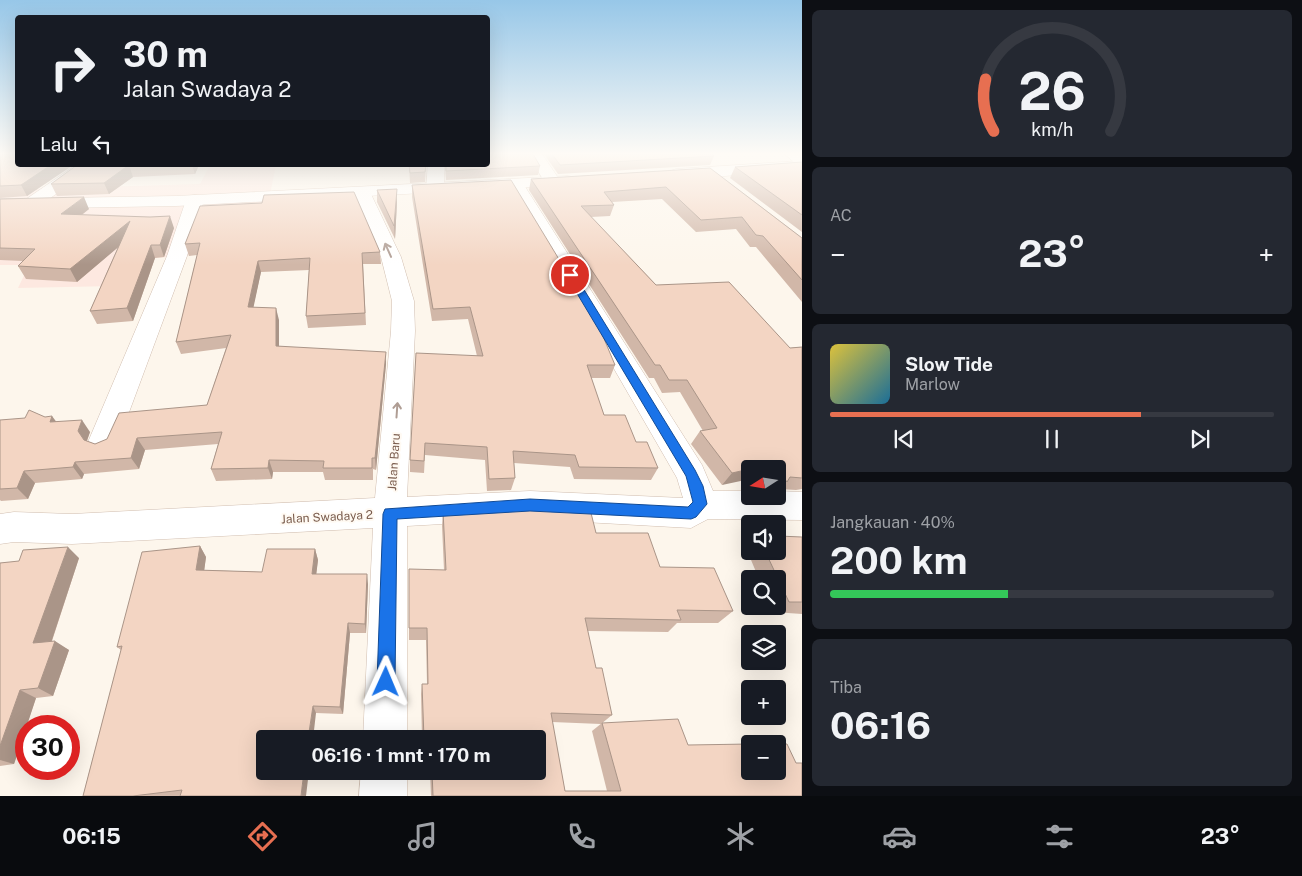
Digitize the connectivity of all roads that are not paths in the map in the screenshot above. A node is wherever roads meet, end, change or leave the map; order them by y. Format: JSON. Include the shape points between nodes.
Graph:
{"nodes":[{"id":1,"x":49,"y":191,"type":"edge"},
{"id":2,"x":382,"y":191,"type":"edge"},
{"id":3,"x":520,"y":191,"type":"edge"},
{"id":4,"x":361,"y":192,"type":"junction"},
{"id":5,"x":195,"y":200,"type":"junction"},
{"id":6,"x":0,"y":204,"type":"edge"},
{"id":7,"x":31,"y":204,"type":"junction"},
{"id":8,"x":103,"y":442,"type":"edge"},
{"id":9,"x":701,"y":504,"type":"junction"},
{"id":10,"x":802,"y":506,"type":"edge"},
{"id":11,"x":390,"y":514,"type":"junction"},
{"id":12,"x":0,"y":529,"type":"edge"},
{"id":13,"x":385,"y":730,"type":"edge"},
{"id":14,"x":384,"y":780,"type":"edge"},
{"id":15,"x":383,"y":796,"type":"edge"}],
"edges":[{"from":1,"to":7,"type":"street"},
{"from":2,"to":4,"type":"street"},
{"from":3,"to":9,"type":"street","via":[[691,474]]},
{"from":4,"to":5,"type":"street"},
{"from":11,"to":4,"type":"street","name":"Jalan Baru","one_way":true,"via":[[403,301],[392,257]]},
{"from":5,"to":7,"type":"street"},
{"from":5,"to":8,"type":"street","via":[[177,256]]},
{"from":6,"to":7,"type":"street"},
{"from":9,"to":10,"type":"street"},
{"from":9,"to":11,"type":"street","name":"Jalan Swadaya 2","via":[[691,513],[530,505]]},
{"from":11,"to":12,"type":"street","name":"Jalan Swadaya 2","via":[[82,529]]},
{"from":11,"to":13,"type":"street","name":"Jalan Baru"},
{"from":14,"to":15,"type":"street"}]}
